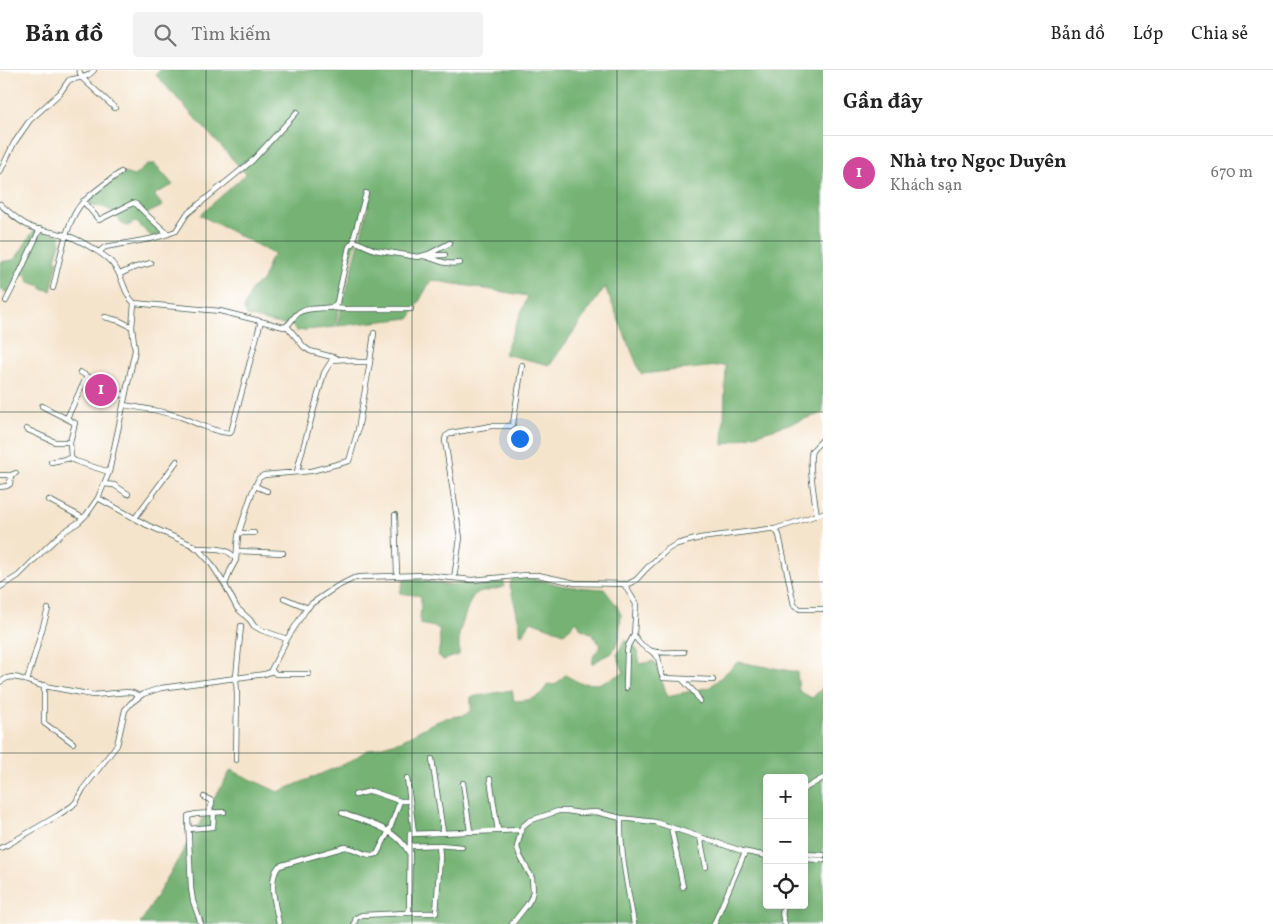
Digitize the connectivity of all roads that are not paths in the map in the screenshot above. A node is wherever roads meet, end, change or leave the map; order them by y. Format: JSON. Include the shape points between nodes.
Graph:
{"nodes":[{"id":1,"x":79,"y":70,"type":"edge"},
{"id":2,"x":94,"y":70,"type":"edge"},
{"id":3,"x":82,"y":78,"type":"junction"},
{"id":4,"x":115,"y":108,"type":"dead end"},
{"id":5,"x":297,"y":112,"type":"dead end"},
{"id":6,"x":0,"y":172,"type":"edge"},
{"id":7,"x":121,"y":172,"type":"dead end"},
{"id":8,"x":366,"y":193,"type":"dead end"},
{"id":9,"x":83,"y":202,"type":"junction"},
{"id":10,"x":0,"y":204,"type":"edge"},
{"id":11,"x":40,"y":229,"type":"junction"},
{"id":12,"x":168,"y":234,"type":"junction"},
{"id":13,"x":67,"y":235,"type":"junction"},
{"id":14,"x":354,"y":241,"type":"junction"},
{"id":15,"x":450,"y":243,"type":"dead end"},
{"id":16,"x":99,"y":252,"type":"junction"},
{"id":17,"x":445,"y":255,"type":"dead end"},
{"id":18,"x":424,"y":256,"type":"junction"},
{"id":19,"x":151,"y":263,"type":"dead end"},
{"id":20,"x":460,"y":263,"type":"dead end"},
{"id":21,"x":120,"y":274,"type":"junction"},
{"id":22,"x":53,"y":288,"type":"dead end"},
{"id":23,"x":6,"y":301,"type":"dead end"},
{"id":24,"x":134,"y":303,"type":"junction"},
{"id":25,"x":332,"y":308,"type":"junction"},
{"id":26,"x":411,"y":309,"type":"dead end"},
{"id":27,"x":105,"y":317,"type":"dead end"},
{"id":28,"x":261,"y":321,"type":"junction"},
{"id":29,"x":132,"y":326,"type":"junction"},
{"id":30,"x":287,"y":326,"type":"junction"},
{"id":31,"x":374,"y":333,"type":"dead end"},
{"id":32,"x":346,"y":359,"type":"junction"},
{"id":33,"x":370,"y":362,"type":"junction"},
{"id":34,"x":522,"y":365,"type":"dead end"},
{"id":35,"x":80,"y":372,"type":"dead end"},
{"id":36,"x":86,"y":376,"type":"junction"},
{"id":37,"x":125,"y":396,"type":"junction"},
{"id":38,"x":69,"y":397,"type":"dead end"},
{"id":39,"x":75,"y":399,"type":"junction"},
{"id":40,"x":124,"y":405,"type":"junction"},
{"id":41,"x":42,"y":406,"type":"dead end"},
{"id":42,"x":67,"y":418,"type":"junction"},
{"id":43,"x":26,"y":428,"type":"dead end"},
{"id":44,"x":823,"y":439,"type":"edge"},
{"id":45,"x":70,"y":442,"type":"junction"},
{"id":46,"x":71,"y":458,"type":"junction"},
{"id":47,"x":178,"y":461,"type":"dead end"},
{"id":48,"x":52,"y":462,"type":"dead end"},
{"id":49,"x":110,"y":472,"type":"junction"},
{"id":50,"x":297,"y":472,"type":"junction"},
{"id":51,"x":0,"y":474,"type":"edge"},
{"id":52,"x":104,"y":484,"type":"junction"},
{"id":53,"x":0,"y":486,"type":"edge"},
{"id":54,"x":255,"y":486,"type":"junction"},
{"id":55,"x":267,"y":490,"type":"dead end"},
{"id":56,"x":128,"y":494,"type":"dead end"},
{"id":57,"x":98,"y":498,"type":"junction"},
{"id":58,"x":49,"y":500,"type":"dead end"},
{"id":59,"x":823,"y":513,"type":"edge"},
{"id":60,"x":395,"y":515,"type":"dead end"},
{"id":61,"x":817,"y":515,"type":"junction"},
{"id":62,"x":83,"y":518,"type":"junction"},
{"id":63,"x":135,"y":518,"type":"junction"},
{"id":64,"x":775,"y":529,"type":"junction"},
{"id":65,"x":239,"y":533,"type":"junction"},
{"id":66,"x":254,"y":533,"type":"dead end"},
{"id":67,"x":195,"y":548,"type":"junction"},
{"id":68,"x":237,"y":551,"type":"junction"},
{"id":69,"x":283,"y":553,"type":"dead end"},
{"id":70,"x":236,"y":560,"type":"junction"},
{"id":71,"x":397,"y":575,"type":"junction"},
{"id":72,"x":454,"y":578,"type":"junction"},
{"id":73,"x":624,"y":584,"type":"junction"},
{"id":74,"x":225,"y":585,"type":"junction"},
{"id":75,"x":0,"y":587,"type":"edge"},
{"id":76,"x":284,"y":598,"type":"dead end"},
{"id":77,"x":308,"y":608,"type":"junction"},
{"id":78,"x":823,"y":608,"type":"edge"},
{"id":79,"x":48,"y":609,"type":"dead end"},
{"id":80,"x":241,"y":626,"type":"dead end"},
{"id":81,"x":634,"y":635,"type":"junction"},
{"id":82,"x":287,"y":639,"type":"junction"},
{"id":83,"x":651,"y":651,"type":"junction"},
{"id":84,"x":684,"y":652,"type":"dead end"},
{"id":85,"x":271,"y":670,"type":"junction"},
{"id":86,"x":308,"y":674,"type":"dead end"},
{"id":87,"x":236,"y":678,"type":"junction"},
{"id":88,"x":683,"y":680,"type":"junction"},
{"id":89,"x":713,"y":680,"type":"dead end"},
{"id":90,"x":27,"y":681,"type":"junction"},
{"id":91,"x":0,"y":682,"type":"edge"},
{"id":92,"x":44,"y":685,"type":"junction"},
{"id":93,"x":626,"y":688,"type":"dead end"},
{"id":94,"x":139,"y":696,"type":"junction"},
{"id":95,"x":701,"y":699,"type":"dead end"},
{"id":96,"x":73,"y":743,"type":"dead end"},
{"id":97,"x":432,"y":759,"type":"dead end"},
{"id":98,"x":236,"y":760,"type":"dead end"},
{"id":99,"x":407,"y":778,"type":"dead end"},
{"id":100,"x":823,"y":778,"type":"edge"},
{"id":101,"x":490,"y":779,"type":"dead end"},
{"id":102,"x":463,"y":783,"type":"dead end"},
{"id":103,"x":808,"y":787,"type":"edge"},
{"id":104,"x":355,"y":795,"type":"dead end"},
{"id":105,"x":204,"y":797,"type":"dead end"},
{"id":106,"x":400,"y":801,"type":"junction"},
{"id":107,"x":410,"y":801,"type":"junction"},
{"id":108,"x":224,"y":812,"type":"dead end"},
{"id":109,"x":212,"y":813,"type":"junction"},
{"id":110,"x":342,"y":813,"type":"dead end"},
{"id":111,"x":621,"y":818,"type":"junction"},
{"id":112,"x":671,"y":828,"type":"junction"},
{"id":113,"x":188,"y":829,"type":"junction"},
{"id":114,"x":498,"y":830,"type":"junction"},
{"id":115,"x":521,"y":830,"type":"junction"},
{"id":116,"x":389,"y":831,"type":"junction"},
{"id":117,"x":443,"y":832,"type":"junction"},
{"id":118,"x":470,"y":832,"type":"junction"},
{"id":119,"x":414,"y":834,"type":"junction"},
{"id":120,"x":700,"y":837,"type":"junction"},
{"id":121,"x":439,"y":845,"type":"junction"},
{"id":122,"x":410,"y":846,"type":"junction"},
{"id":123,"x":462,"y":847,"type":"dead end"},
{"id":124,"x":0,"y":848,"type":"edge"},
{"id":125,"x":745,"y":852,"type":"junction"},
{"id":126,"x":410,"y":854,"type":"junction"},
{"id":127,"x":808,"y":854,"type":"edge"},
{"id":128,"x":763,"y":855,"type":"edge"},
{"id":129,"x":823,"y":855,"type":"edge"},
{"id":130,"x":808,"y":859,"type":"edge"},
{"id":131,"x":823,"y":860,"type":"edge"},
{"id":132,"x":706,"y":867,"type":"dead end"},
{"id":133,"x":683,"y":887,"type":"dead end"},
{"id":134,"x":784,"y":909,"type":"edge"},
{"id":135,"x":406,"y":913,"type":"junction"},
{"id":136,"x":201,"y":924,"type":"edge"},
{"id":137,"x":279,"y":924,"type":"edge"},
{"id":138,"x":354,"y":924,"type":"edge"},
{"id":139,"x":512,"y":924,"type":"edge"},
{"id":140,"x":634,"y":924,"type":"edge"},
{"id":141,"x":714,"y":924,"type":"edge"},
{"id":142,"x":785,"y":924,"type":"edge"}],
"edges":[{"from":1,"to":3,"type":"street"},
{"from":2,"to":3,"type":"street"},
{"from":3,"to":4,"type":"street"},
{"from":3,"to":6,"type":"street","via":[[69,80],[60,93],[30,120]]},
{"from":5,"to":12,"type":"street","via":[[252,161],[187,214],[176,230]]},
{"from":7,"to":9,"type":"street"},
{"from":8,"to":14,"type":"street"},
{"from":9,"to":12,"type":"street","via":[[99,220],[136,204]]},
{"from":9,"to":13,"type":"street"},
{"from":10,"to":11,"type":"street","via":[[18,220]]},
{"from":11,"to":13,"type":"street"},
{"from":11,"to":23,"type":"street"},
{"from":12,"to":16,"type":"street","via":[[105,247]]},
{"from":13,"to":16,"type":"street"},
{"from":13,"to":22,"type":"street"},
{"from":14,"to":18,"type":"street","via":[[375,250]]},
{"from":14,"to":25,"type":"street","via":[[349,247],[337,302]]},
{"from":15,"to":18,"type":"street"},
{"from":16,"to":21,"type":"street"},
{"from":17,"to":18,"type":"street"},
{"from":18,"to":20,"type":"street","via":[[444,263]]},
{"from":19,"to":21,"type":"street"},
{"from":21,"to":24,"type":"street"},
{"from":24,"to":28,"type":"street","via":[[220,311]]},
{"from":24,"to":29,"type":"street"},
{"from":25,"to":26,"type":"street"},
{"from":25,"to":30,"type":"street","via":[[303,310]]},
{"from":27,"to":29,"type":"street"},
{"from":28,"to":30,"type":"street"},
{"from":28,"to":40,"type":"street","via":[[230,433],[180,417]]},
{"from":29,"to":37,"type":"street","via":[[135,350]]},
{"from":30,"to":32,"type":"street","via":[[310,351]]},
{"from":31,"to":33,"type":"street"},
{"from":32,"to":33,"type":"street"},
{"from":32,"to":50,"type":"street","via":[[332,360],[324,373]]},
{"from":33,"to":50,"type":"street","via":[[349,461]]},
{"from":34,"to":72,"type":"street","via":[[511,426],[451,433],[444,440],[460,538]]},
{"from":35,"to":36,"type":"street"},
{"from":36,"to":37,"type":"street"},
{"from":36,"to":39,"type":"street"},
{"from":37,"to":40,"type":"street"},
{"from":38,"to":39,"type":"street"},
{"from":39,"to":42,"type":"street"},
{"from":40,"to":49,"type":"street"},
{"from":41,"to":42,"type":"street"},
{"from":42,"to":45,"type":"street","via":[[75,424]]},
{"from":43,"to":45,"type":"street","via":[[54,442]]},
{"from":44,"to":61,"type":"street","via":[[811,455]]},
{"from":45,"to":46,"type":"street"},
{"from":46,"to":48,"type":"street"},
{"from":46,"to":49,"type":"street"},
{"from":47,"to":63,"type":"street"},
{"from":49,"to":52,"type":"street"},
{"from":50,"to":54,"type":"street","via":[[261,476]]},
{"from":51,"to":53,"type":"street","via":[[13,474],[10,484]]},
{"from":52,"to":56,"type":"street","via":[[114,485]]},
{"from":52,"to":57,"type":"street"},
{"from":54,"to":55,"type":"street"},
{"from":54,"to":65,"type":"street"},
{"from":57,"to":62,"type":"street"},
{"from":57,"to":63,"type":"street"},
{"from":58,"to":62,"type":"street"},
{"from":59,"to":61,"type":"street"},
{"from":60,"to":71,"type":"street"},
{"from":61,"to":64,"type":"street"},
{"from":62,"to":75,"type":"street","via":[[18,576]]},
{"from":63,"to":67,"type":"street"},
{"from":64,"to":73,"type":"street","via":[[677,544],[633,582]]},
{"from":64,"to":78,"type":"street","via":[[782,544],[794,605],[800,609]]},
{"from":65,"to":66,"type":"street"},
{"from":65,"to":68,"type":"street"},
{"from":67,"to":70,"type":"street","via":[[229,552]]},
{"from":67,"to":74,"type":"street","via":[[205,556]]},
{"from":68,"to":69,"type":"street"},
{"from":68,"to":70,"type":"street"},
{"from":70,"to":74,"type":"street"},
{"from":71,"to":72,"type":"street"},
{"from":71,"to":77,"type":"street","via":[[354,578],[322,595]]},
{"from":72,"to":73,"type":"street","via":[[472,580],[526,575],[575,583]]},
{"from":73,"to":81,"type":"street","via":[[636,604]]},
{"from":74,"to":82,"type":"street","via":[[237,608],[254,626]]},
{"from":76,"to":77,"type":"street"},
{"from":77,"to":82,"type":"street"},
{"from":79,"to":90,"type":"street"},
{"from":80,"to":87,"type":"street"},
{"from":81,"to":83,"type":"street","via":[[646,650]]},
{"from":81,"to":93,"type":"street","via":[[627,652]]},
{"from":82,"to":85,"type":"street"},
{"from":83,"to":84,"type":"street"},
{"from":83,"to":88,"type":"street","via":[[658,657],[663,678]]},
{"from":85,"to":86,"type":"street","via":[[276,674]]},
{"from":85,"to":87,"type":"street","via":[[265,674]]},
{"from":87,"to":94,"type":"street","via":[[161,688]]},
{"from":87,"to":98,"type":"street"},
{"from":88,"to":89,"type":"street"},
{"from":88,"to":95,"type":"street"},
{"from":90,"to":91,"type":"street","via":[[13,677]]},
{"from":90,"to":92,"type":"street"},
{"from":92,"to":94,"type":"street","via":[[93,695],[128,692]]},
{"from":92,"to":96,"type":"street","via":[[44,723]]},
{"from":94,"to":124,"type":"street","via":[[125,710],[117,745],[76,802]]},
{"from":97,"to":117,"type":"street"},
{"from":99,"to":107,"type":"street"},
{"from":100,"to":103,"type":"street"},
{"from":101,"to":114,"type":"street"},
{"from":102,"to":118,"type":"street"},
{"from":104,"to":106,"type":"street","via":[[371,791]]},
{"from":105,"to":109,"type":"street","via":[[212,801]]},
{"from":106,"to":107,"type":"street"},
{"from":106,"to":116,"type":"street"},
{"from":107,"to":119,"type":"street"},
{"from":108,"to":109,"type":"street"},
{"from":109,"to":113,"type":"street","via":[[189,815]]},
{"from":109,"to":113,"type":"street","via":[[213,827]]},
{"from":110,"to":116,"type":"street"},
{"from":111,"to":112,"type":"street","via":[[654,822]]},
{"from":111,"to":115,"type":"street","via":[[596,812],[562,811],[528,821]]},
{"from":111,"to":140,"type":"street","via":[[622,855]]},
{"from":112,"to":120,"type":"street"},
{"from":112,"to":133,"type":"street"},
{"from":113,"to":136,"type":"street","via":[[191,888]]},
{"from":114,"to":115,"type":"street"},
{"from":114,"to":118,"type":"street"},
{"from":115,"to":139,"type":"street","via":[[517,847],[531,875],[533,890],[527,905]]},
{"from":116,"to":126,"type":"street"},
{"from":116,"to":137,"type":"street","via":[[374,856],[345,847],[279,866],[272,882]]},
{"from":117,"to":118,"type":"street"},
{"from":117,"to":119,"type":"street"},
{"from":119,"to":122,"type":"street","via":[[410,834]]},
{"from":120,"to":125,"type":"street"},
{"from":120,"to":132,"type":"street"},
{"from":121,"to":122,"type":"street"},
{"from":121,"to":123,"type":"street"},
{"from":121,"to":135,"type":"street","via":[[436,913]]},
{"from":122,"to":126,"type":"street"},
{"from":125,"to":128,"type":"street"},
{"from":125,"to":141,"type":"street"},
{"from":126,"to":135,"type":"street","via":[[409,910]]},
{"from":127,"to":129,"type":"street"},
{"from":130,"to":131,"type":"street"},
{"from":134,"to":142,"type":"street"},
{"from":135,"to":138,"type":"street","via":[[362,915]]}]}
